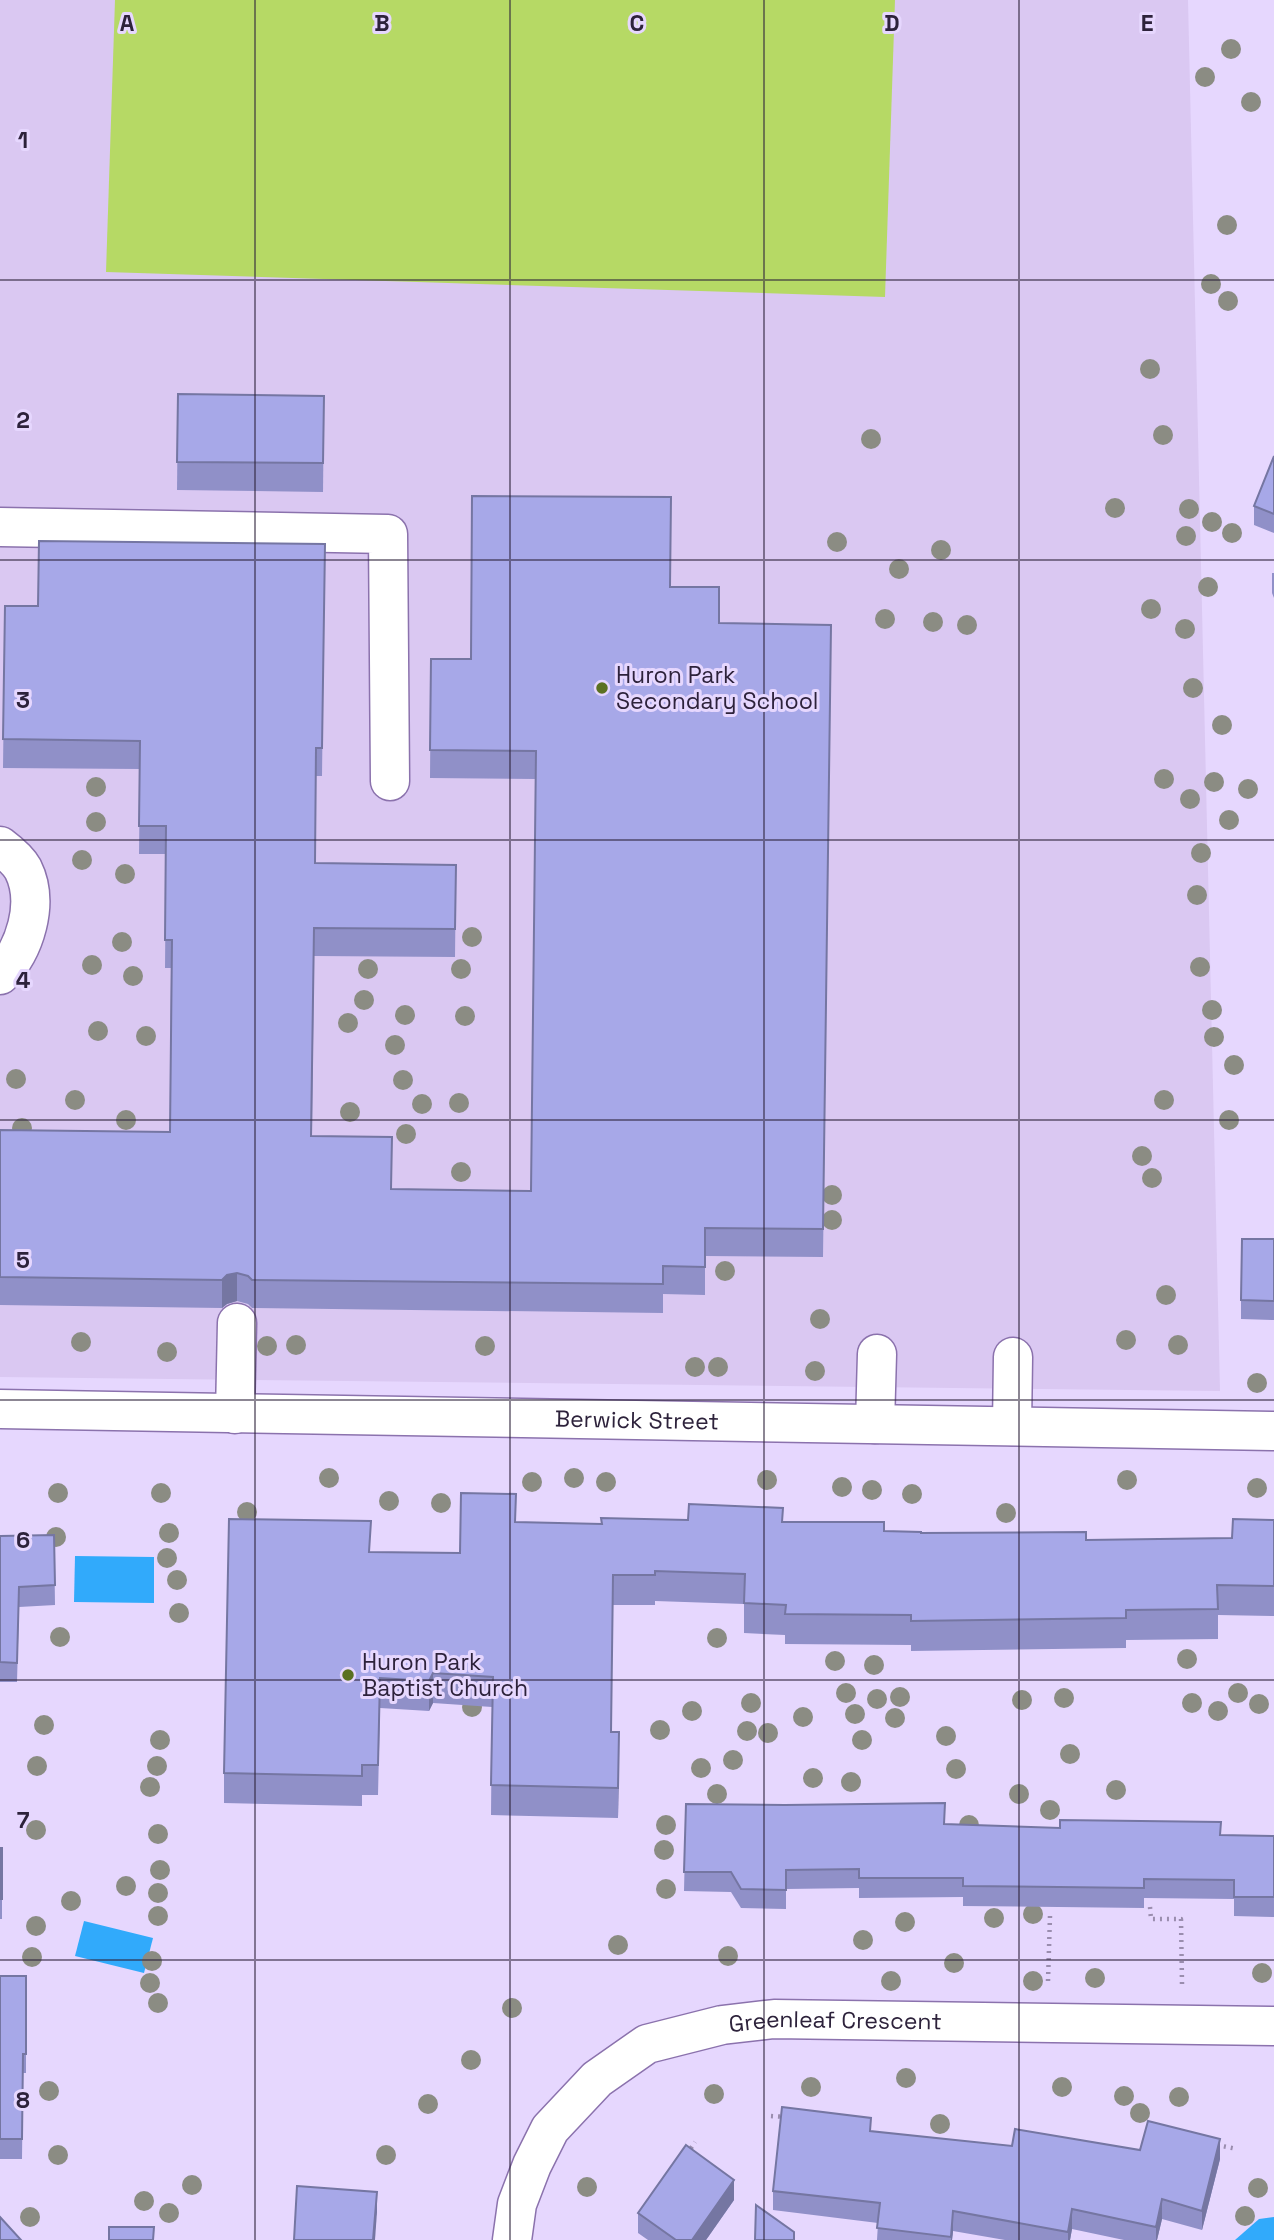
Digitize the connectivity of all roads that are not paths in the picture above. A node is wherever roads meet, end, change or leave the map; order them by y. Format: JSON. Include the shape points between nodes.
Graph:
{"nodes":[{"id":1,"x":0,"y":527,"type":"edge"},
{"id":2,"x":390,"y":781,"type":"dead end"},
{"id":3,"x":0,"y":846,"type":"edge"},
{"id":4,"x":0,"y":975,"type":"edge"},
{"id":5,"x":236,"y":1323,"type":"dead end"},
{"id":6,"x":877,"y":1354,"type":"dead end"},
{"id":7,"x":1013,"y":1357,"type":"dead end"},
{"id":8,"x":0,"y":1409,"type":"edge"},
{"id":9,"x":235,"y":1413,"type":"junction"},
{"id":10,"x":875,"y":1424,"type":"junction"},
{"id":11,"x":1012,"y":1426,"type":"junction"},
{"id":12,"x":1274,"y":1431,"type":"edge"},
{"id":13,"x":1274,"y":2026,"type":"edge"},
{"id":14,"x":512,"y":2240,"type":"edge"}],
"edges":[{"from":1,"to":2,"type":"street","via":[[388,534]]},
{"from":3,"to":4,"type":"street","via":[[23,869],[30,895],[29,921],[20,945]]},
{"from":5,"to":9,"type":"street"},
{"from":6,"to":10,"type":"street"},
{"from":7,"to":11,"type":"street"},
{"from":8,"to":9,"type":"street","name":"Berwick Street"},
{"from":9,"to":10,"type":"street","name":"Berwick Street"},
{"from":10,"to":11,"type":"street","name":"Berwick Street"},
{"from":11,"to":12,"type":"street","name":"Berwick Street"},
{"from":13,"to":14,"type":"street","name":"Greenleaf Crescent","via":[[774,2019],[722,2025],[647,2044],[597,2079],[550,2129],[517,2204]]}]}
